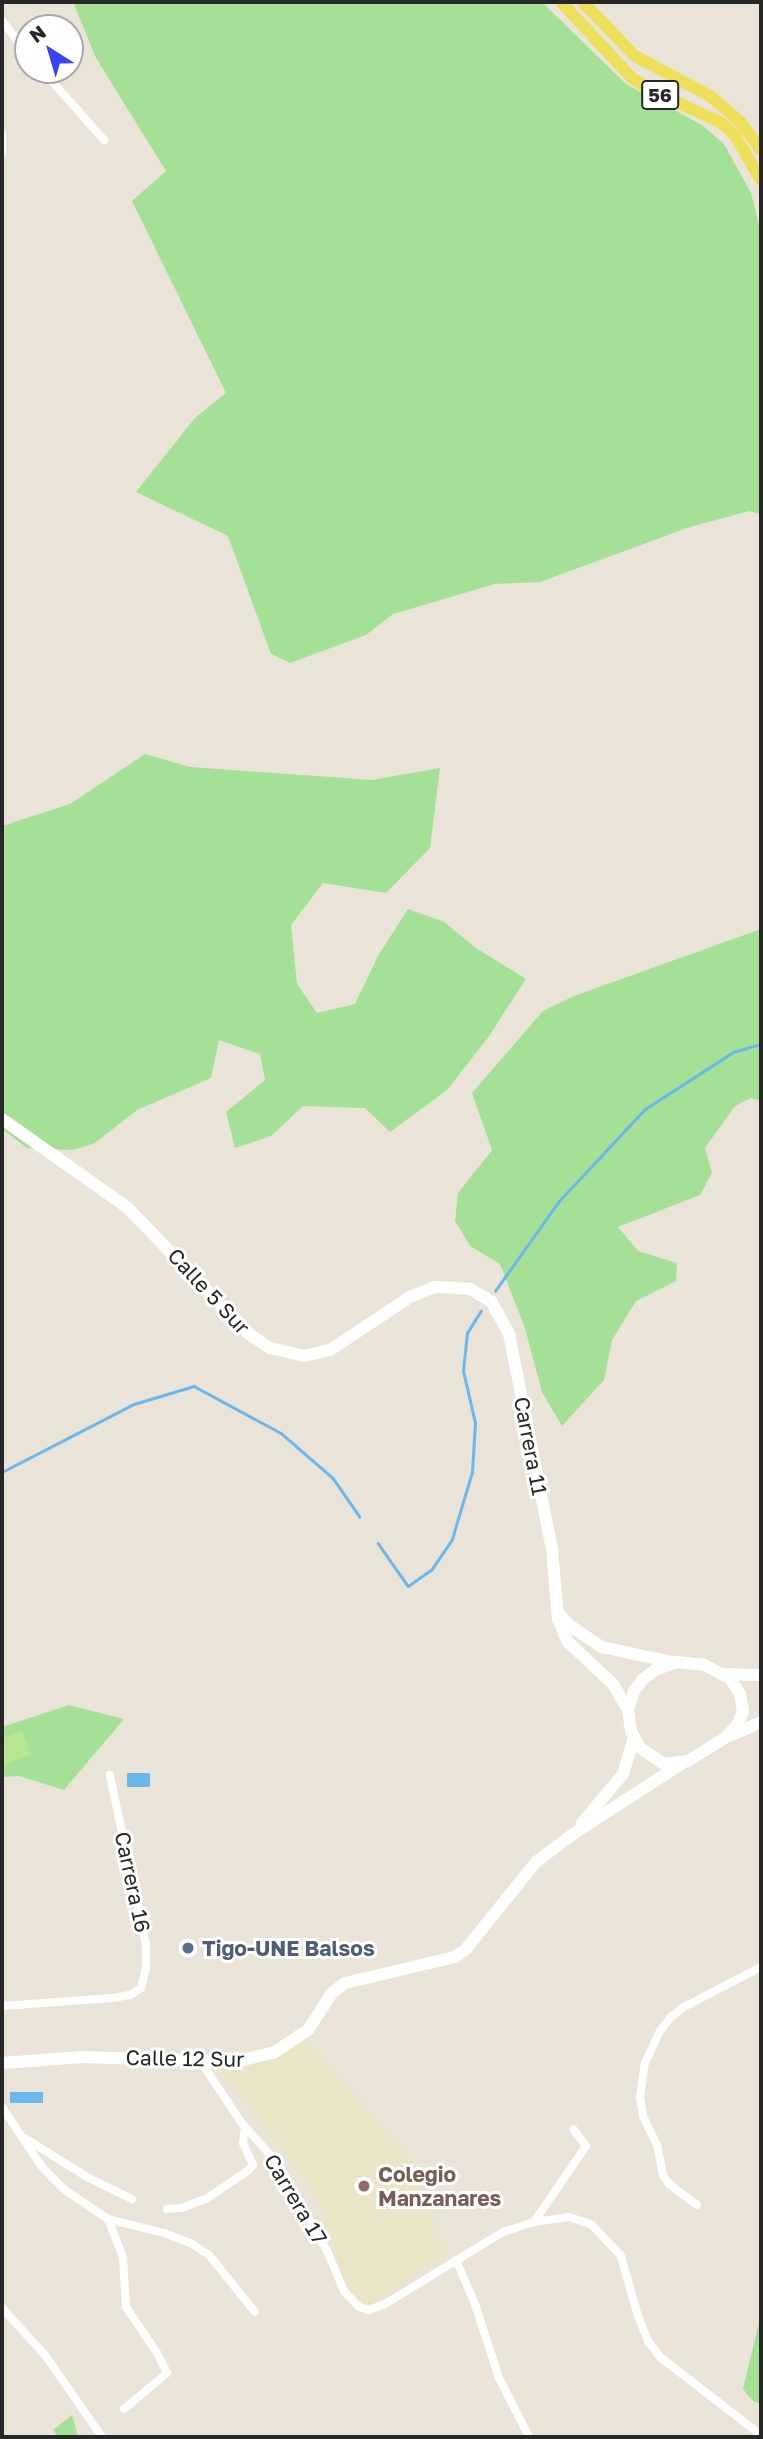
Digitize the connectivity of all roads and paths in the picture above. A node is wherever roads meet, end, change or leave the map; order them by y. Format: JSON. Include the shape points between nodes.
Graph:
{"nodes":[{"id":1,"x":561,"y":2,"type":"edge"},
{"id":2,"x":583,"y":2,"type":"edge"},
{"id":3,"x":2,"y":20,"type":"edge"},
{"id":4,"x":14,"y":37,"type":"edge"},
{"id":5,"x":54,"y":84,"type":"edge"},
{"id":6,"x":2,"y":134,"type":"edge"},
{"id":7,"x":104,"y":140,"type":"dead end"},
{"id":8,"x":761,"y":150,"type":"edge"},
{"id":9,"x":2,"y":152,"type":"edge"},
{"id":10,"x":761,"y":180,"type":"edge"},
{"id":11,"x":2,"y":1119,"type":"edge"},
{"id":12,"x":478,"y":1292,"type":"joint"},
{"id":13,"x":557,"y":1612,"type":"junction"},
{"id":14,"x":677,"y":1662,"type":"junction"},
{"id":15,"x":724,"y":1674,"type":"junction"},
{"id":16,"x":761,"y":1675,"type":"edge"},
{"id":17,"x":628,"y":1710,"type":"junction"},
{"id":18,"x":761,"y":1722,"type":"edge"},
{"id":19,"x":634,"y":1738,"type":"junction"},
{"id":20,"x":725,"y":1738,"type":"junction"},
{"id":21,"x":681,"y":1764,"type":"junction"},
{"id":22,"x":110,"y":1775,"type":"dead end"},
{"id":23,"x":573,"y":1834,"type":"junction"},
{"id":24,"x":761,"y":1967,"type":"edge"},
{"id":25,"x":2,"y":2006,"type":"edge"},
{"id":26,"x":201,"y":2062,"type":"junction"},
{"id":27,"x":2,"y":2063,"type":"edge"},
{"id":28,"x":2,"y":2107,"type":"edge"},
{"id":29,"x":245,"y":2127,"type":"junction"},
{"id":30,"x":573,"y":2129,"type":"dead end"},
{"id":31,"x":24,"y":2138,"type":"junction"},
{"id":32,"x":132,"y":2199,"type":"dead end"},
{"id":33,"x":697,"y":2205,"type":"dead end"},
{"id":34,"x":167,"y":2209,"type":"dead end"},
{"id":35,"x":108,"y":2219,"type":"junction"},
{"id":36,"x":534,"y":2222,"type":"junction"},
{"id":37,"x":456,"y":2260,"type":"junction"},
{"id":38,"x":2,"y":2308,"type":"edge"},
{"id":39,"x":255,"y":2312,"type":"dead end"},
{"id":40,"x":124,"y":2409,"type":"dead end"},
{"id":41,"x":761,"y":2435,"type":"edge"},
{"id":42,"x":102,"y":2437,"type":"edge"},
{"id":43,"x":529,"y":2437,"type":"edge"}],
"edges":[{"from":1,"to":10,"type":"main road","number":"56","via":[[631,77],[652,92],[720,122],[747,153]]},
{"from":2,"to":8,"type":"main road","number":"56","via":[[635,56],[727,110]]},
{"from":3,"to":4,"type":"street"},
{"from":5,"to":7,"type":"street"},
{"from":6,"to":9,"type":"street"},
{"from":11,"to":12,"type":"main road","name":"Calle 5 Sur","via":[[128,1208],[249,1334],[270,1348],[292,1355],[316,1355],[344,1343],[424,1291],[447,1286]]},
{"from":12,"to":13,"type":"main road","name":"Carrera 11","via":[[498,1309],[509,1334],[552,1549]]},
{"from":13,"to":14,"type":"main road","via":[[602,1647]]},
{"from":13,"to":17,"type":"main road","name":"Carrera 11","via":[[568,1642],[613,1685]]},
{"from":14,"to":15,"type":"main road","via":[[704,1665]]},
{"from":14,"to":17,"type":"main road","via":[[643,1679]]},
{"from":15,"to":16,"type":"main road"},
{"from":15,"to":20,"type":"main road","via":[[737,1687],[743,1705],[738,1724]]},
{"from":17,"to":19,"type":"main road"},
{"from":18,"to":20,"type":"main road"},
{"from":19,"to":21,"type":"main road","via":[[657,1761]]},
{"from":19,"to":23,"type":"main road","name":"Calle 12 Sur","via":[[623,1774]]},
{"from":20,"to":21,"type":"main road"},
{"from":21,"to":23,"type":"main road","name":"Calle 12 Sur"},
{"from":22,"to":25,"type":"street","name":"Carrera 16","via":[[146,1945],[141,1988],[130,1995]]},
{"from":23,"to":26,"type":"main road","name":"Calle 12 Sur","via":[[523,1875],[478,1938],[455,1957],[345,1983],[332,1993],[308,2030],[275,2052],[235,2062]]},
{"from":24,"to":33,"type":"street","via":[[671,2017],[645,2063],[640,2097],[643,2116],[657,2145],[663,2175]]},
{"from":26,"to":27,"type":"main road","name":"Calle 12 Sur","via":[[82,2057]]},
{"from":26,"to":29,"type":"street","name":"Carrera 17"},
{"from":28,"to":31,"type":"street"},
{"from":29,"to":34,"type":"street","via":[[243,2143],[253,2165],[250,2170],[206,2199]]},
{"from":29,"to":37,"type":"street","name":"Carrera 17","via":[[279,2165],[344,2291],[359,2307],[369,2310],[385,2304]]},
{"from":30,"to":36,"type":"street","via":[[586,2146]]},
{"from":31,"to":32,"type":"street"},
{"from":31,"to":35,"type":"street","via":[[65,2190]]},
{"from":35,"to":39,"type":"street","via":[[192,2244],[209,2255]]},
{"from":35,"to":40,"type":"street","via":[[123,2257],[126,2306],[167,2373]]},
{"from":36,"to":37,"type":"street","via":[[503,2232]]},
{"from":36,"to":41,"type":"street","via":[[569,2217],[591,2224],[621,2256],[643,2329],[660,2357]]},
{"from":37,"to":43,"type":"street","via":[[499,2378]]},
{"from":38,"to":42,"type":"street","via":[[45,2355]]}]}
